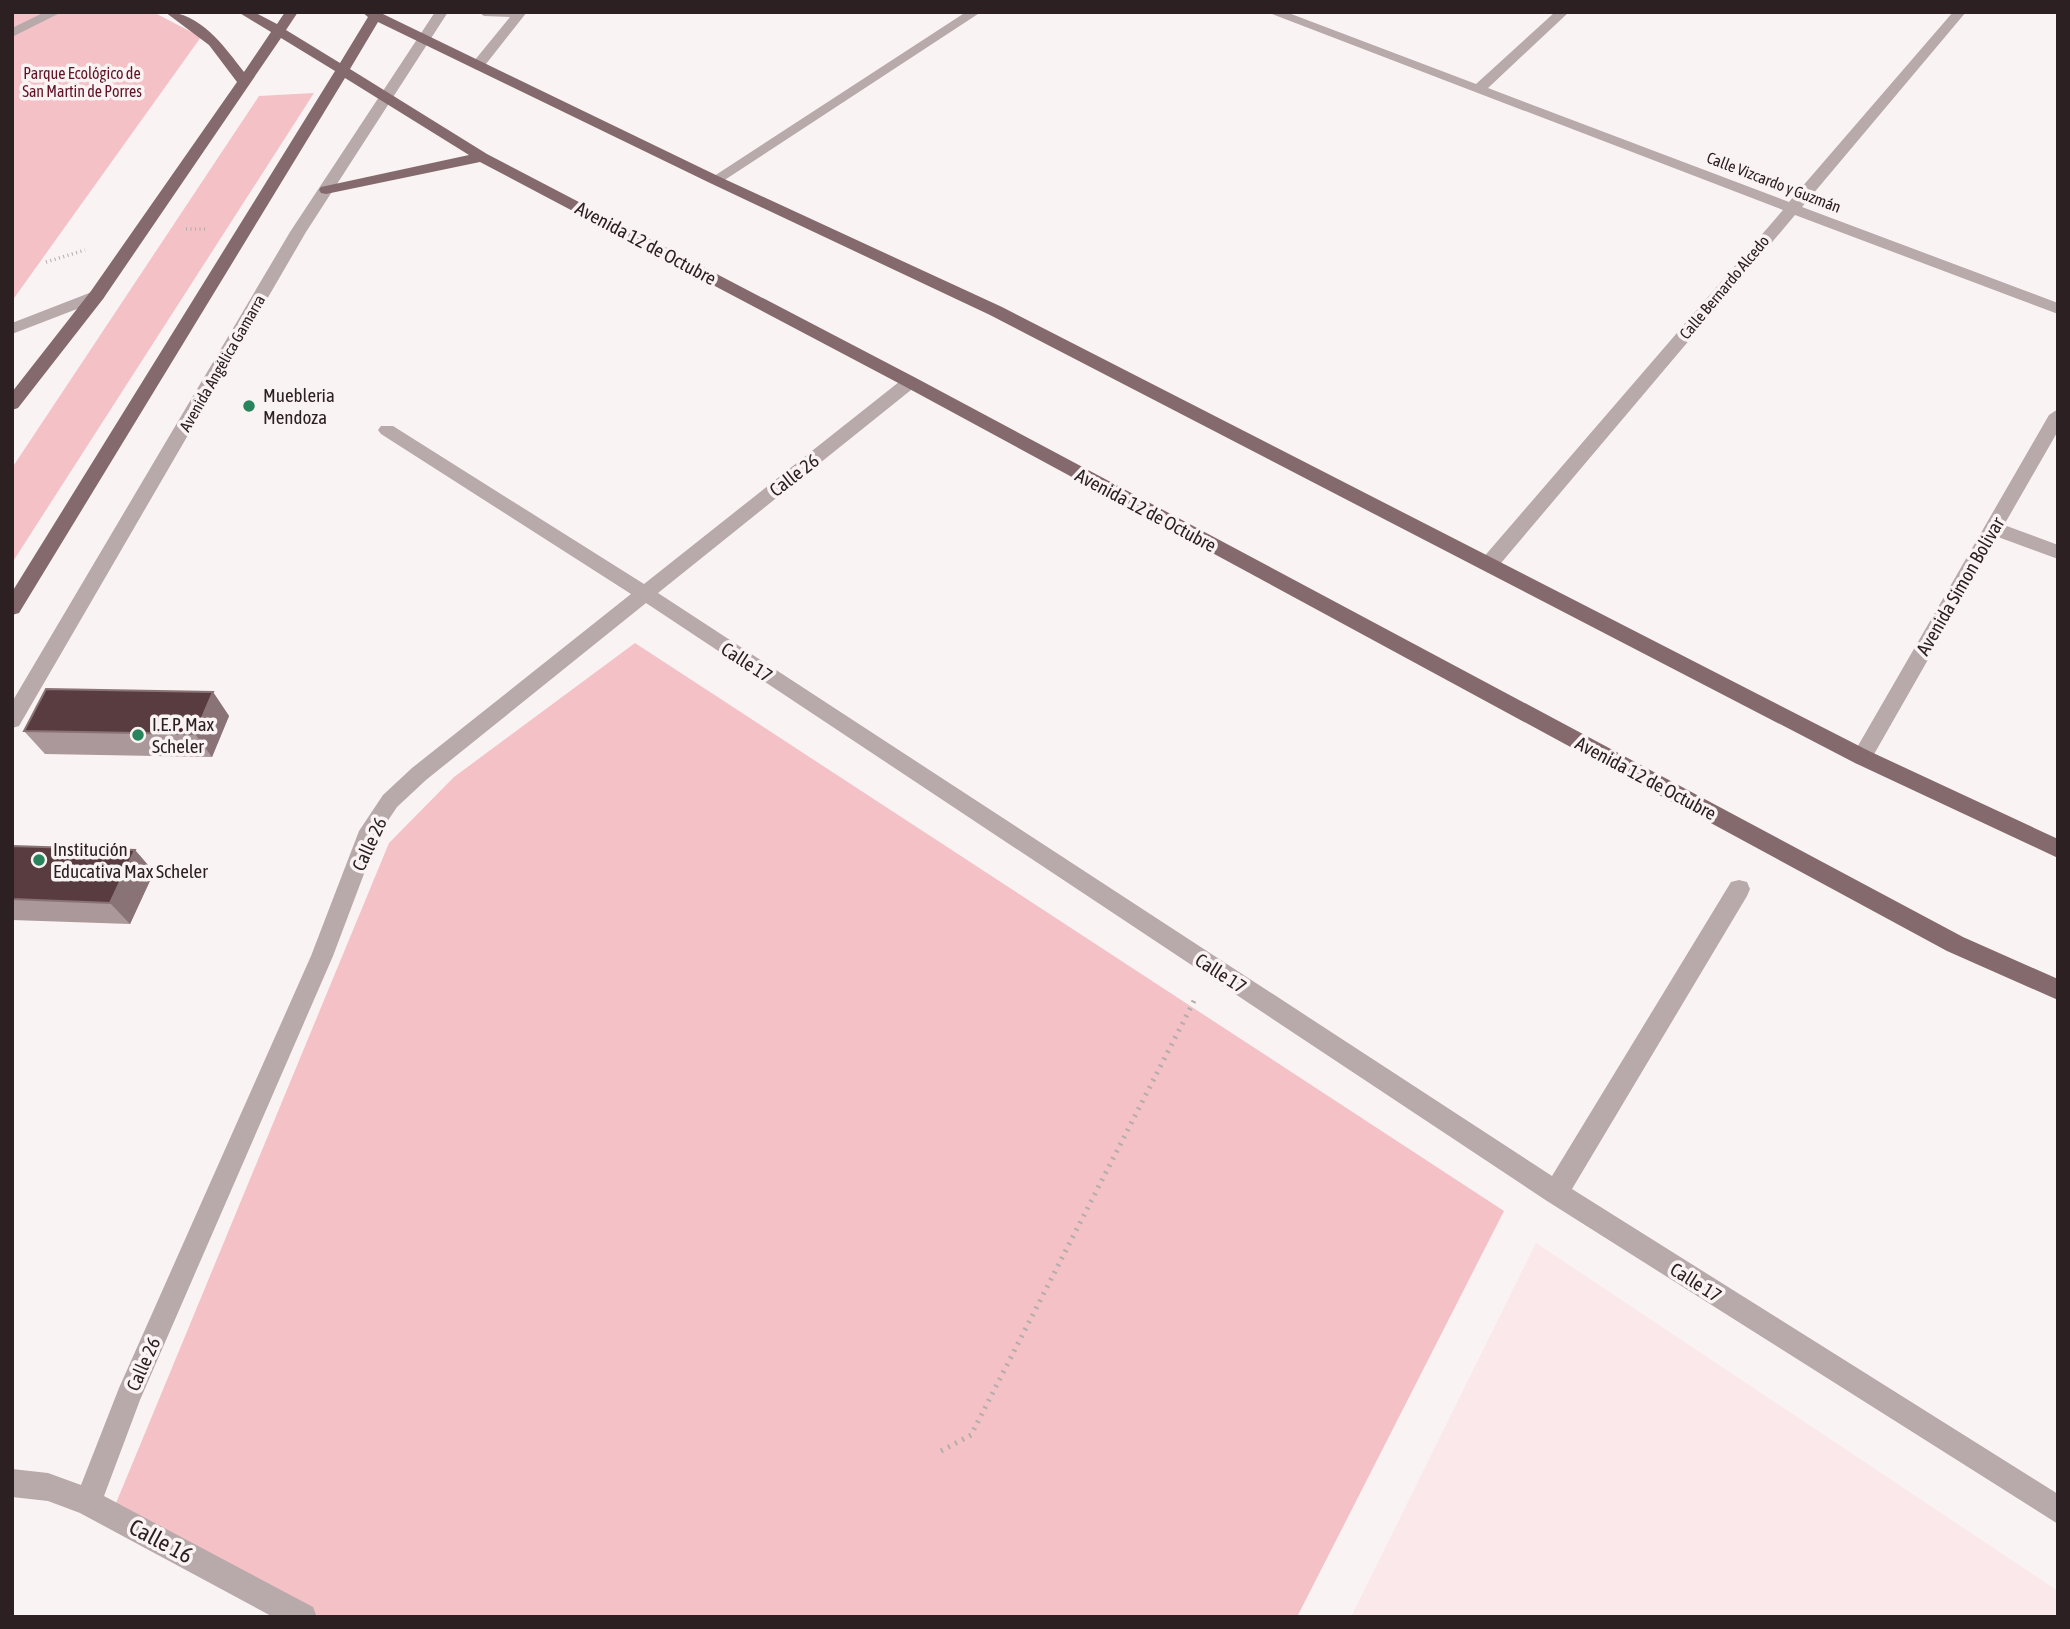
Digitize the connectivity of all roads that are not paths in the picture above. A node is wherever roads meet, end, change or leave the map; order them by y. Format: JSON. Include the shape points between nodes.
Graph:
{"nodes":[{"id":1,"x":55,"y":12,"type":"edge"},
{"id":2,"x":171,"y":12,"type":"edge"},
{"id":3,"x":244,"y":12,"type":"edge"},
{"id":4,"x":292,"y":12,"type":"edge"},
{"id":5,"x":442,"y":12,"type":"edge"},
{"id":6,"x":484,"y":12,"type":"edge"},
{"id":7,"x":975,"y":12,"type":"edge"},
{"id":8,"x":1273,"y":12,"type":"edge"},
{"id":9,"x":1563,"y":12,"type":"edge"},
{"id":10,"x":1960,"y":12,"type":"edge"},
{"id":11,"x":374,"y":13,"type":"edge"},
{"id":12,"x":521,"y":13,"type":"edge"},
{"id":13,"x":279,"y":31,"type":"junction"},
{"id":14,"x":12,"y":33,"type":"edge"},
{"id":15,"x":424,"y":40,"type":"junction"},
{"id":16,"x":477,"y":66,"type":"junction"},
{"id":17,"x":343,"y":70,"type":"junction"},
{"id":18,"x":243,"y":81,"type":"junction"},
{"id":19,"x":1478,"y":90,"type":"junction"},
{"id":20,"x":385,"y":97,"type":"junction"},
{"id":21,"x":482,"y":157,"type":"junction"},
{"id":22,"x":715,"y":180,"type":"junction"},
{"id":23,"x":326,"y":190,"type":"junction"},
{"id":24,"x":1792,"y":208,"type":"junction"},
{"id":25,"x":97,"y":295,"type":"junction"},
{"id":26,"x":2058,"y":309,"type":"edge"},
{"id":27,"x":12,"y":329,"type":"edge"},
{"id":28,"x":909,"y":383,"type":"junction"},
{"id":29,"x":12,"y":404,"type":"edge"},
{"id":30,"x":2058,"y":415,"type":"edge"},
{"id":31,"x":387,"y":430,"type":"dead end"},
{"id":32,"x":1993,"y":528,"type":"junction"},
{"id":33,"x":2058,"y":552,"type":"edge"},
{"id":34,"x":1489,"y":564,"type":"junction"},
{"id":35,"x":644,"y":593,"type":"junction"},
{"id":36,"x":12,"y":608,"type":"edge"},
{"id":37,"x":12,"y":720,"type":"edge"},
{"id":38,"x":1862,"y":757,"type":"junction"},
{"id":39,"x":2058,"y":849,"type":"edge"},
{"id":40,"x":1739,"y":889,"type":"dead end"},
{"id":41,"x":2058,"y":990,"type":"edge"},
{"id":42,"x":1556,"y":1193,"type":"junction"},
{"id":43,"x":12,"y":1483,"type":"edge"},
{"id":44,"x":88,"y":1502,"type":"junction"},
{"id":45,"x":2058,"y":1510,"type":"edge"},
{"id":46,"x":303,"y":1617,"type":"edge"}],
"edges":[{"from":1,"to":14,"type":"street"},
{"from":2,"to":18,"type":"main road","via":[[214,42]]},
{"from":3,"to":13,"type":"main road","name":"Avenida 12 de Octubre"},
{"from":4,"to":13,"type":"main road"},
{"from":5,"to":15,"type":"street","name":"Avenida Angélica Gamarra"},
{"from":6,"to":12,"type":"street"},
{"from":7,"to":22,"type":"street"},
{"from":8,"to":19,"type":"street","name":"Calle Vizcardo y Guzmán"},
{"from":9,"to":19,"type":"street"},
{"from":10,"to":24,"type":"street","name":"Calle Bernardo Alcedo"},
{"from":11,"to":15,"type":"main road"},
{"from":11,"to":17,"type":"main road"},
{"from":12,"to":16,"type":"street"},
{"from":13,"to":17,"type":"main road","name":"Avenida 12 de Octubre"},
{"from":13,"to":18,"type":"main road"},
{"from":15,"to":16,"type":"main road"},
{"from":15,"to":20,"type":"street","name":"Avenida Angélica Gamarra"},
{"from":16,"to":22,"type":"main road"},
{"from":17,"to":20,"type":"main road","name":"Avenida 12 de Octubre"},
{"from":17,"to":36,"type":"main road"},
{"from":18,"to":25,"type":"main road"},
{"from":19,"to":24,"type":"street","name":"Calle Vizcardo y Guzmán"},
{"from":20,"to":21,"type":"main road","name":"Avenida 12 de Octubre"},
{"from":20,"to":23,"type":"street","name":"Avenida Angélica Gamarra"},
{"from":21,"to":23,"type":"main road"},
{"from":21,"to":28,"type":"main road","name":"Avenida 12 de Octubre"},
{"from":22,"to":34,"type":"main road","via":[[996,311]]},
{"from":23,"to":37,"type":"street","name":"Avenida Angélica Gamarra"},
{"from":24,"to":26,"type":"street","name":"Calle Vizcardo y Guzmán"},
{"from":24,"to":34,"type":"street","name":"Calle Bernardo Alcedo"},
{"from":25,"to":27,"type":"street"},
{"from":25,"to":29,"type":"main road"},
{"from":28,"to":35,"type":"street","name":"Calle 26"},
{"from":28,"to":41,"type":"main road","name":"Avenida 12 de Octubre","via":[[1955,944]]},
{"from":30,"to":32,"type":"street","name":"Avenida Simon Bolivar"},
{"from":31,"to":35,"type":"street","name":"Calle 17"},
{"from":32,"to":33,"type":"street"},
{"from":32,"to":38,"type":"street","name":"Avenida Simon Bolivar"},
{"from":34,"to":38,"type":"main road"},
{"from":35,"to":42,"type":"street","name":"Calle 17"},
{"from":35,"to":44,"type":"street","name":"Calle 26","via":[[419,774],[390,801],[370,831],[322,956],[128,1397]]},
{"from":38,"to":39,"type":"main road"},
{"from":40,"to":42,"type":"street"},
{"from":42,"to":45,"type":"street","name":"Calle 17"},
{"from":43,"to":44,"type":"street","name":"Calle 16","via":[[48,1487]]},
{"from":44,"to":46,"type":"street","name":"Calle 16"}]}
